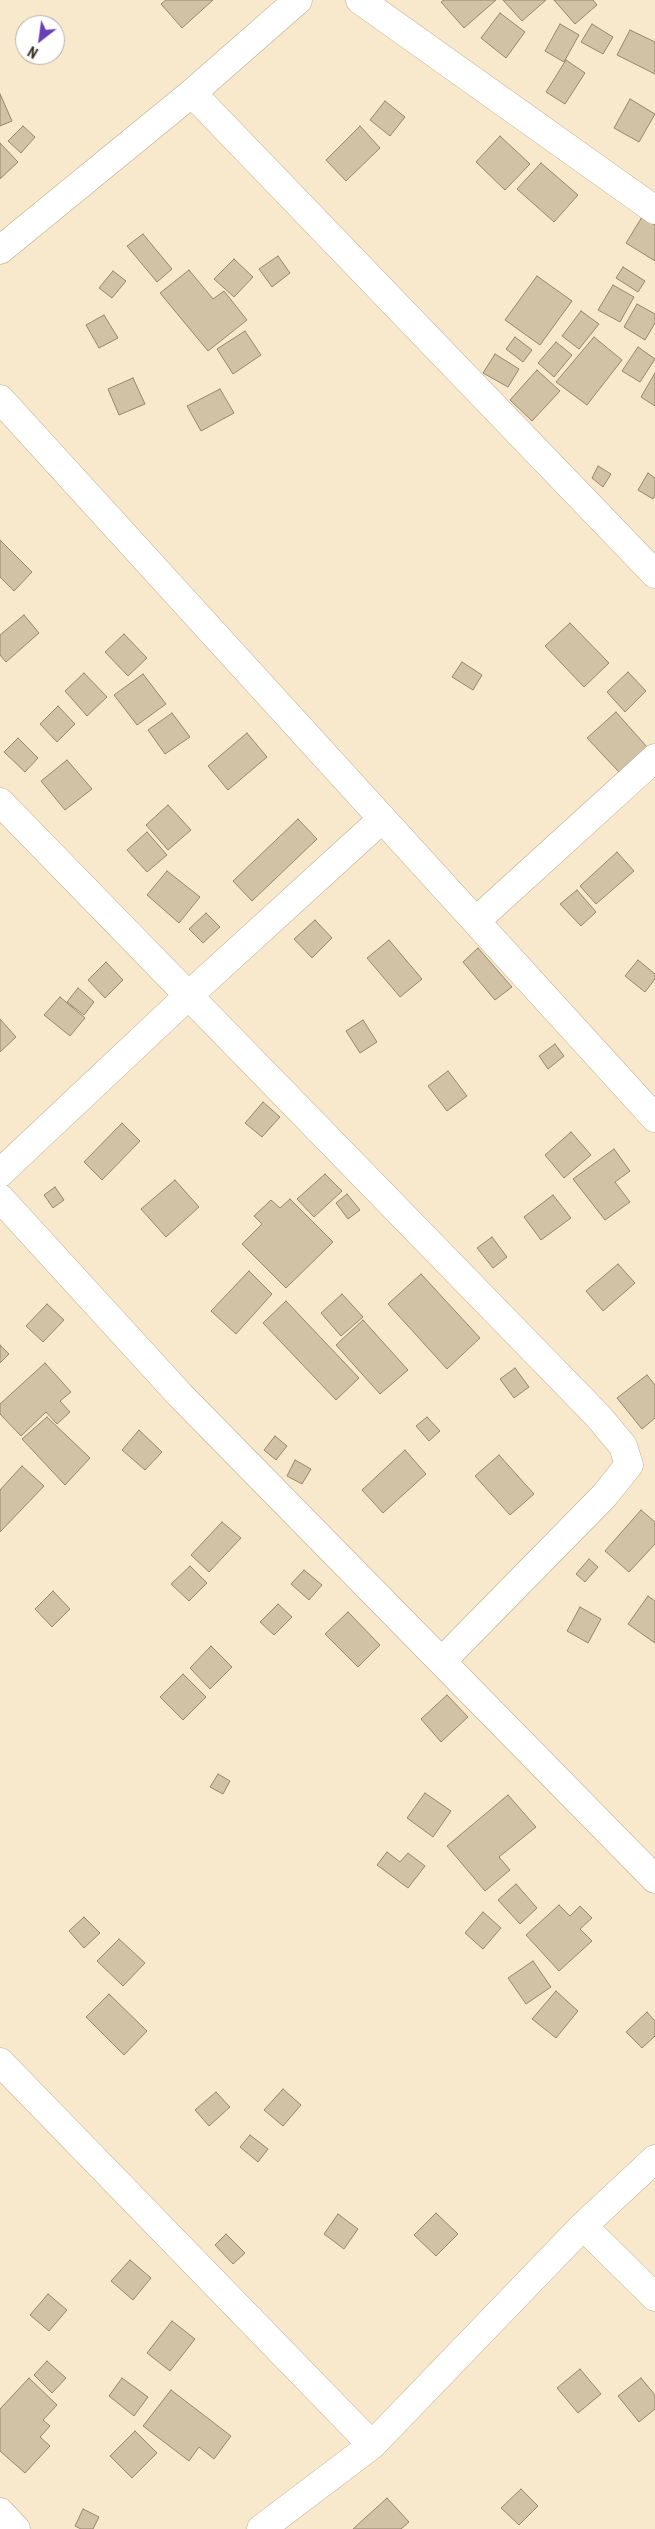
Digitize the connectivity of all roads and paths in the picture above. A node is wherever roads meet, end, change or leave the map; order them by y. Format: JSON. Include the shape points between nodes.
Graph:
{"nodes":[{"id":1,"x":298,"y":0,"type":"edge"},
{"id":2,"x":360,"y":0,"type":"edge"},
{"id":3,"x":192,"y":93,"type":"junction"},
{"id":4,"x":655,"y":210,"type":"edge"},
{"id":5,"x":0,"y":250,"type":"edge"},
{"id":6,"x":0,"y":399,"type":"edge"},
{"id":7,"x":655,"y":574,"type":"edge"},
{"id":8,"x":655,"y":758,"type":"edge"},
{"id":9,"x":0,"y":802,"type":"edge"},
{"id":10,"x":382,"y":819,"type":"junction"},
{"id":11,"x":477,"y":920,"type":"junction"},
{"id":12,"x":188,"y":996,"type":"junction"},
{"id":13,"x":655,"y":1118,"type":"edge"},
{"id":14,"x":0,"y":1173,"type":"edge"},
{"id":15,"x":0,"y":1198,"type":"edge"},
{"id":16,"x":442,"y":1662,"type":"junction"},
{"id":17,"x":655,"y":1879,"type":"edge"},
{"id":18,"x":0,"y":2062,"type":"edge"},
{"id":19,"x":655,"y":2159,"type":"edge"},
{"id":20,"x":583,"y":2226,"type":"junction"},
{"id":21,"x":655,"y":2297,"type":"edge"},
{"id":22,"x":372,"y":2445,"type":"junction"},
{"id":23,"x":0,"y":2512,"type":"edge"},
{"id":24,"x":16,"y":2529,"type":"edge"},
{"id":25,"x":261,"y":2529,"type":"edge"}],
"edges":[{"from":1,"to":3,"type":"street"},
{"from":2,"to":4,"type":"street"},
{"from":3,"to":5,"type":"street"},
{"from":3,"to":7,"type":"street"},
{"from":6,"to":10,"type":"street"},
{"from":8,"to":11,"type":"street"},
{"from":9,"to":12,"type":"street"},
{"from":10,"to":11,"type":"street"},
{"from":10,"to":12,"type":"street"},
{"from":11,"to":13,"type":"street"},
{"from":12,"to":14,"type":"street"},
{"from":12,"to":16,"type":"street","via":[[598,1416],[623,1446],[629,1464],[604,1496]]},
{"from":15,"to":16,"type":"street","via":[[180,1395]]},
{"from":16,"to":17,"type":"street"},
{"from":18,"to":22,"type":"street"},
{"from":19,"to":20,"type":"street"},
{"from":20,"to":21,"type":"street"},
{"from":20,"to":22,"type":"street"},
{"from":22,"to":25,"type":"street"},
{"from":23,"to":24,"type":"street"}]}
